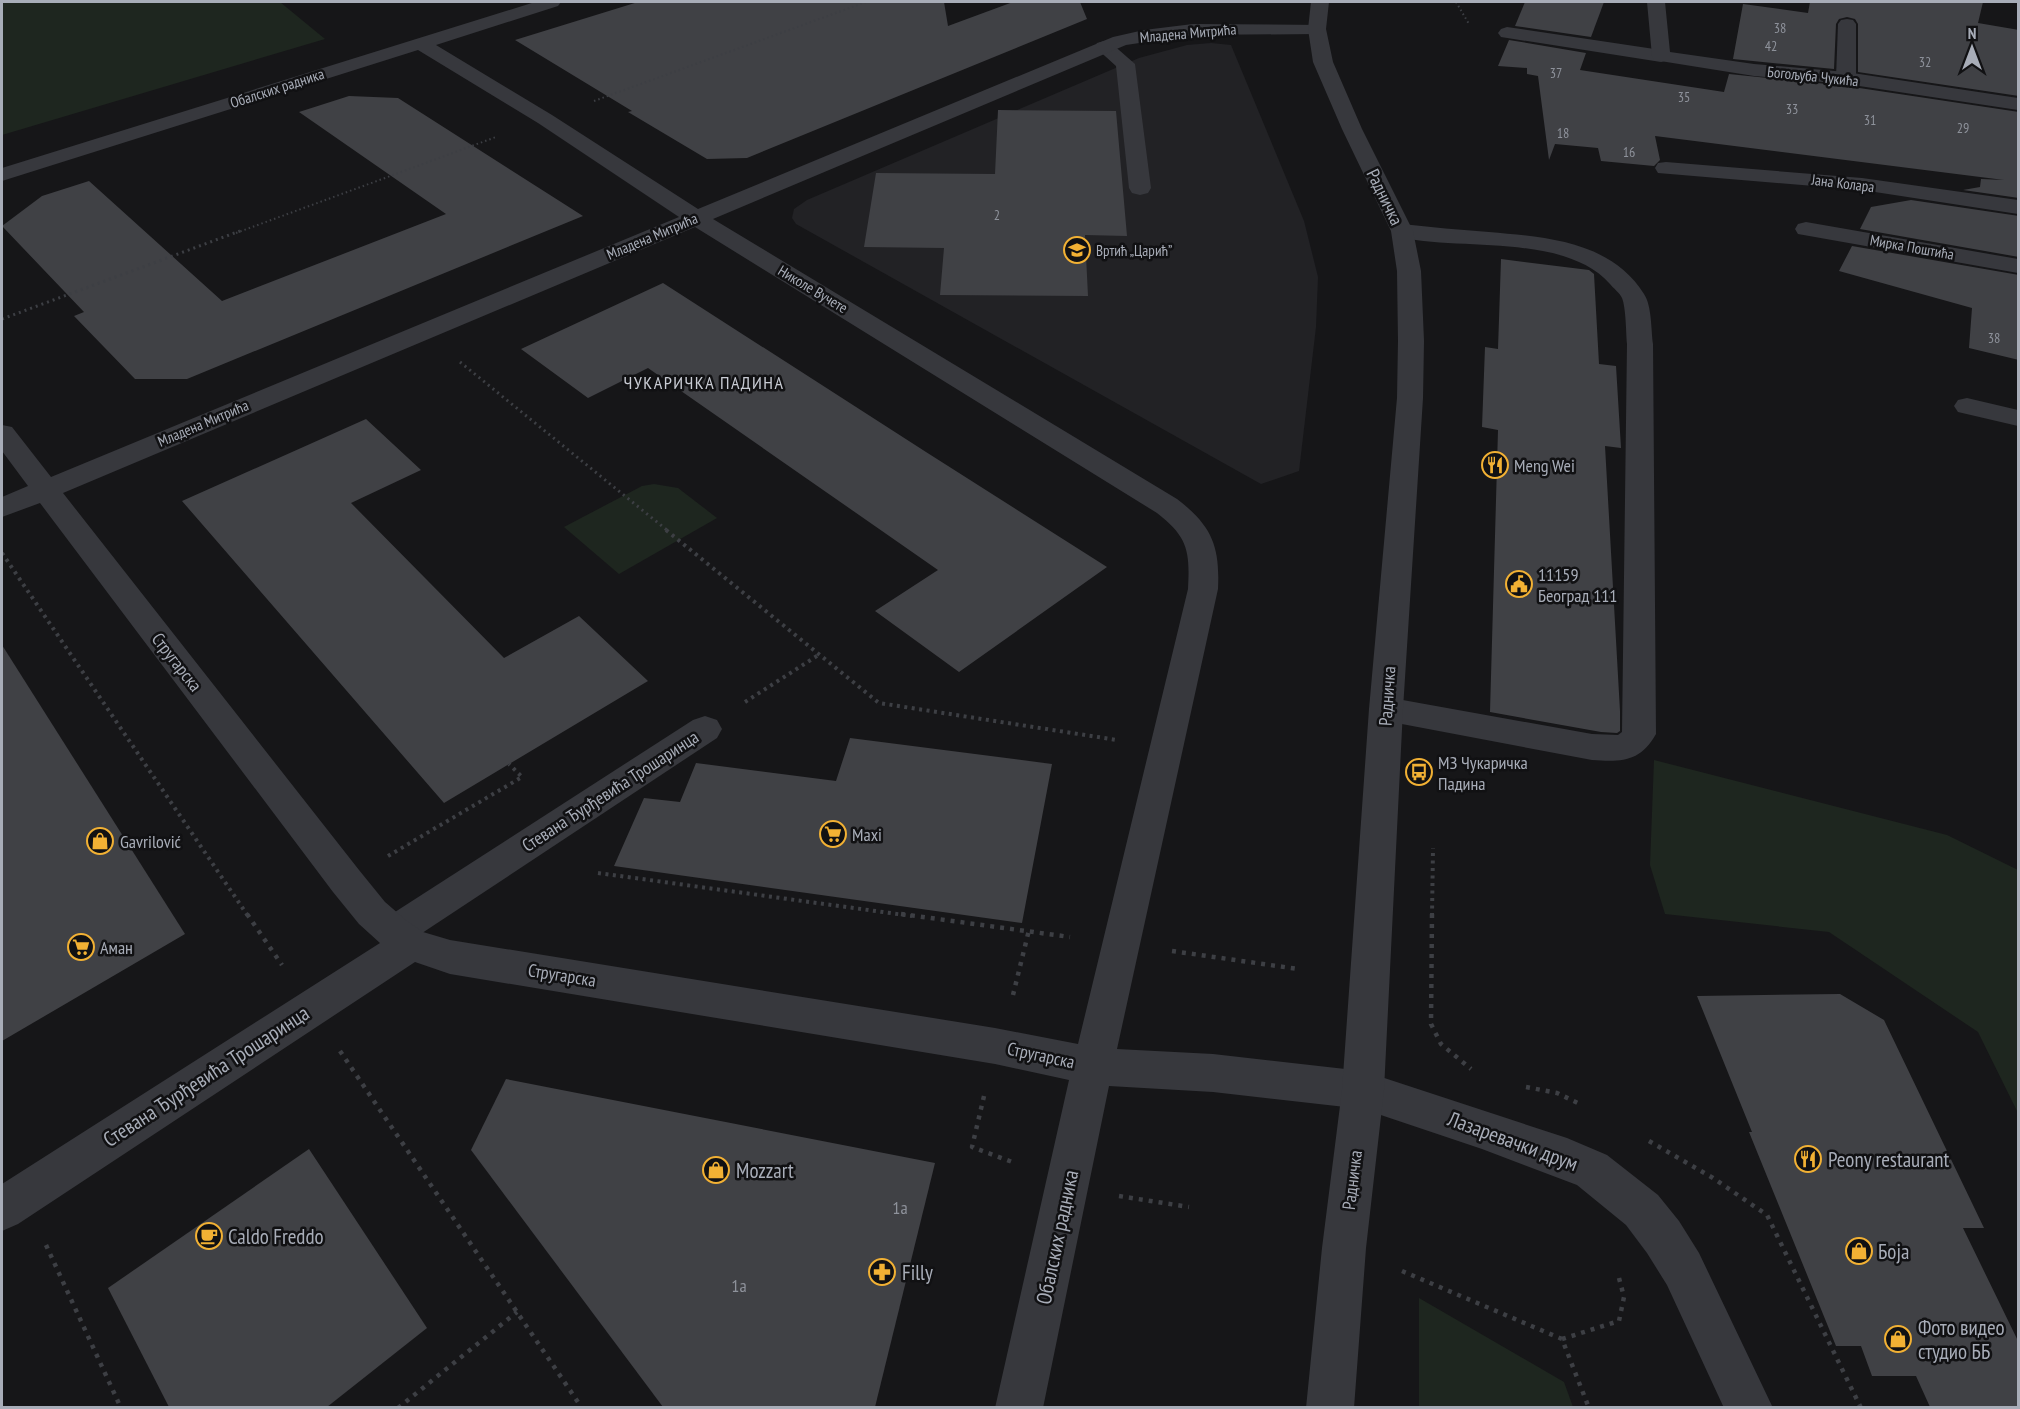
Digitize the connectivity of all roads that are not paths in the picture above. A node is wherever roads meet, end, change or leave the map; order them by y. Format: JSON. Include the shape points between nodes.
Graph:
{"nodes":[{"id":1,"x":552,"y":2,"type":"edge"},
{"id":2,"x":1320,"y":2,"type":"edge"},
{"id":3,"x":1656,"y":2,"type":"edge"},
{"id":4,"x":1847,"y":24,"type":"dead end"},
{"id":5,"x":1317,"y":29,"type":"junction"},
{"id":6,"x":1507,"y":33,"type":"dead end"},
{"id":7,"x":420,"y":43,"type":"junction"},
{"id":8,"x":1104,"y":47,"type":"junction"},
{"id":9,"x":1661,"y":56,"type":"junction"},
{"id":10,"x":1846,"y":78,"type":"junction"},
{"id":11,"x":2019,"y":104,"type":"edge"},
{"id":12,"x":1666,"y":168,"type":"dead end"},
{"id":13,"x":2,"y":175,"type":"edge"},
{"id":14,"x":1140,"y":188,"type":"dead end"},
{"id":15,"x":2019,"y":207,"type":"edge"},
{"id":16,"x":696,"y":218,"type":"junction"},
{"id":17,"x":1806,"y":229,"type":"dead end"},
{"id":18,"x":1402,"y":231,"type":"junction"},
{"id":19,"x":2019,"y":266,"type":"edge"},
{"id":20,"x":1968,"y":406,"type":"dead end"},
{"id":21,"x":2019,"y":417,"type":"edge"},
{"id":22,"x":2,"y":433,"type":"edge"},
{"id":23,"x":45,"y":489,"type":"junction"},
{"id":24,"x":2,"y":508,"type":"edge"},
{"id":25,"x":1200,"y":540,"type":"joint"},
{"id":26,"x":1386,"y":709,"type":"junction"},
{"id":27,"x":705,"y":729,"type":"road end"},
{"id":28,"x":403,"y":938,"type":"junction"},
{"id":29,"x":1093,"y":1066,"type":"junction"},
{"id":30,"x":1364,"y":1090,"type":"junction"},
{"id":31,"x":12,"y":1202,"type":"edge"},
{"id":32,"x":1019,"y":1407,"type":"edge"},
{"id":33,"x":1330,"y":1407,"type":"edge"},
{"id":34,"x":1749,"y":1407,"type":"edge"}],
"edges":[{"from":1,"to":7,"type":"street","name":"Обалских радника"},
{"from":2,"to":5,"type":"street","name":"Радничка"},
{"from":3,"to":9,"type":"street"},
{"from":4,"to":10,"type":"street"},
{"from":5,"to":8,"type":"street","name":"Младена Митрића","via":[[1174,31]]},
{"from":5,"to":18,"type":"street","name":"Радничка","via":[[1323,62],[1333,86]]},
{"from":6,"to":9,"type":"street","name":"Богољуба Чукића"},
{"from":7,"to":13,"type":"street","name":"Обалских радника"},
{"from":7,"to":16,"type":"street","name":"Николе Вучете"},
{"from":8,"to":14,"type":"street","via":[[1125,64]]},
{"from":8,"to":16,"type":"street","name":"Младена Митрића"},
{"from":9,"to":10,"type":"street","name":"Богољуба Чукића"},
{"from":10,"to":11,"type":"street","name":"Богољуба Чукића"},
{"from":12,"to":15,"type":"street","name":"Јана Колара","via":[[1862,184]]},
{"from":16,"to":23,"type":"street","name":"Младена Митрића"},
{"from":16,"to":25,"type":"street","name":"Николе Вучете","via":[[1167,506],[1188,520]]},
{"from":17,"to":19,"type":"street","name":"Мирка Поштића"},
{"from":18,"to":26,"type":"street","name":"Радничка","via":[[1409,271],[1410,398]]},
{"from":18,"to":26,"type":"street","via":[[1563,248],[1608,268],[1634,297],[1640,344],[1639,734],[1634,744],[1625,748],[1592,747]]},
{"from":20,"to":21,"type":"street"},
{"from":22,"to":23,"type":"street","name":"Стругарска"},
{"from":23,"to":24,"type":"street","name":"Младена Митрића"},
{"from":23,"to":28,"type":"street","name":"Стругарска","via":[[346,881],[372,913]]},
{"from":25,"to":29,"type":"street","name":"Обалских радника","via":[[1205,562],[1203,589]]},
{"from":26,"to":30,"type":"street","name":"Радничка"},
{"from":27,"to":28,"type":"street","name":"Стевана Ђурђевића Трошаринца"},
{"from":28,"to":29,"type":"street","name":"Стругарска","via":[[450,957],[995,1046]]},
{"from":28,"to":31,"type":"street","name":"Стевана Ђурђевића Трошаринца"},
{"from":29,"to":30,"type":"street","name":"Стругарска","via":[[1213,1073]]},
{"from":29,"to":32,"type":"street","name":"Обалских радника"},
{"from":30,"to":33,"type":"street","name":"Радничка","via":[[1344,1248]]},
{"from":30,"to":34,"type":"street","name":"Лазаревачки друм","via":[[1568,1159],[1592,1170],[1618,1190],[1642,1210],[1683,1269]]}]}
